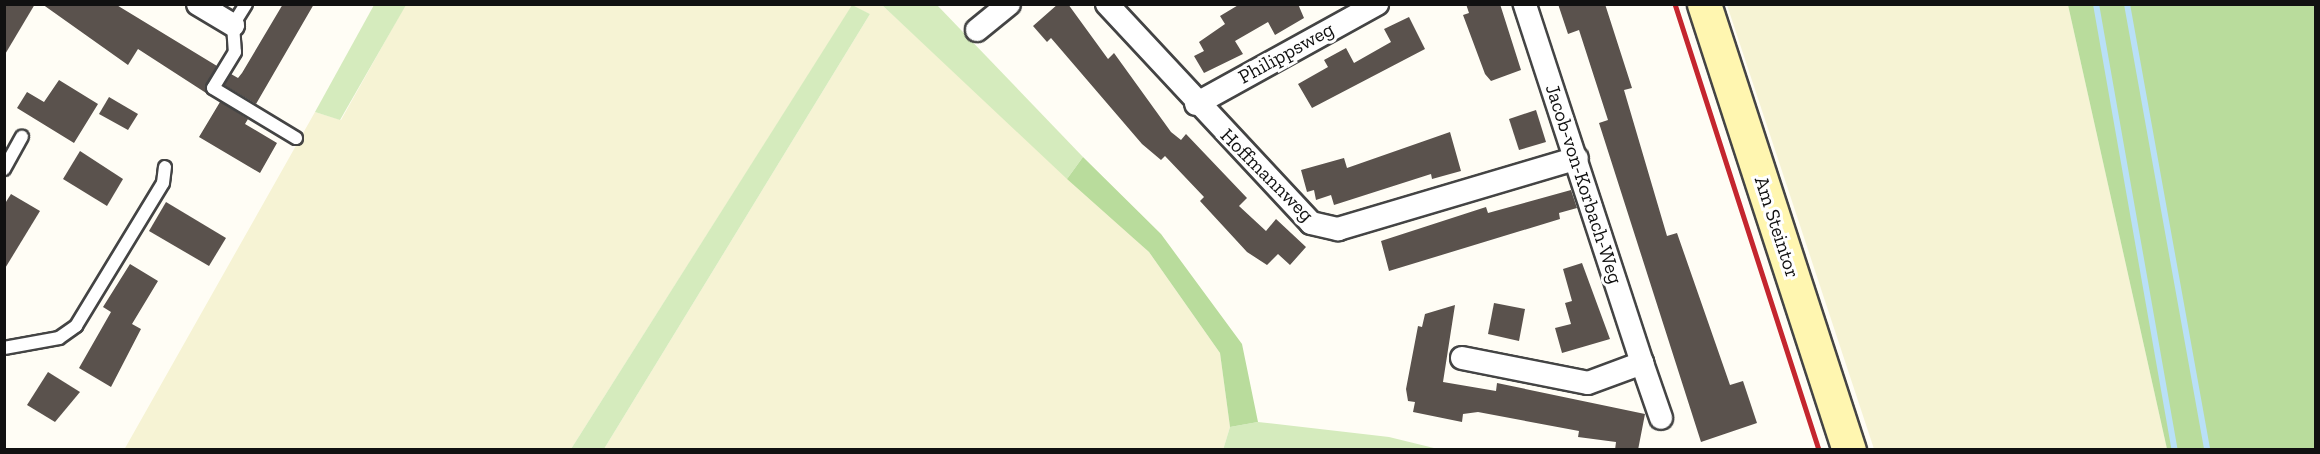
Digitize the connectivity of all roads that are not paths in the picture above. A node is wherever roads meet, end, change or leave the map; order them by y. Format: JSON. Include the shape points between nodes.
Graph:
{"nodes":[{"id":1,"x":198,"y":4,"type":"edge"},
{"id":2,"x":246,"y":4,"type":"edge"},
{"id":3,"x":1009,"y":4,"type":"edge"},
{"id":4,"x":1107,"y":4,"type":"edge"},
{"id":5,"x":1377,"y":4,"type":"edge"},
{"id":6,"x":1525,"y":4,"type":"edge"},
{"id":7,"x":1704,"y":4,"type":"edge"},
{"id":8,"x":233,"y":25,"type":"junction"},
{"id":9,"x":977,"y":30,"type":"dead end"},
{"id":10,"x":1196,"y":104,"type":"junction"},
{"id":11,"x":22,"y":137,"type":"dead end"},
{"id":12,"x":296,"y":138,"type":"dead end"},
{"id":13,"x":1577,"y":158,"type":"junction"},
{"id":14,"x":165,"y":167,"type":"dead end"},
{"id":15,"x":4,"y":169,"type":"edge"},
{"id":16,"x":4,"y":348,"type":"edge"},
{"id":17,"x":1462,"y":358,"type":"dead end"},
{"id":18,"x":1642,"y":363,"type":"junction"},
{"id":19,"x":1661,"y":418,"type":"dead end"},
{"id":20,"x":1849,"y":450,"type":"edge"}],
"edges":[{"from":1,"to":8,"type":"street"},
{"from":2,"to":8,"type":"lane"},
{"from":3,"to":9,"type":"street"},
{"from":4,"to":10,"type":"street","name":"Hoffmannweg"},
{"from":5,"to":10,"type":"street","name":"Philippsweg"},
{"from":6,"to":13,"type":"street","name":"Jacob-von-Korbach-Weg"},
{"from":7,"to":20,"type":"street","name":"Am Steintor"},
{"from":8,"to":12,"type":"lane","via":[[235,52],[213,88]]},
{"from":10,"to":13,"type":"street","name":"Hoffmannweg","via":[[1311,223],[1338,229]]},
{"from":11,"to":15,"type":"lane"},
{"from":13,"to":18,"type":"street","name":"Jacob-von-Korbach-Weg"},
{"from":14,"to":16,"type":"lane","via":[[164,183],[76,326],[59,338]]},
{"from":17,"to":18,"type":"street","via":[[1588,383]]},
{"from":18,"to":19,"type":"street","name":"Jacob-von-Korbach-Weg"}]}
